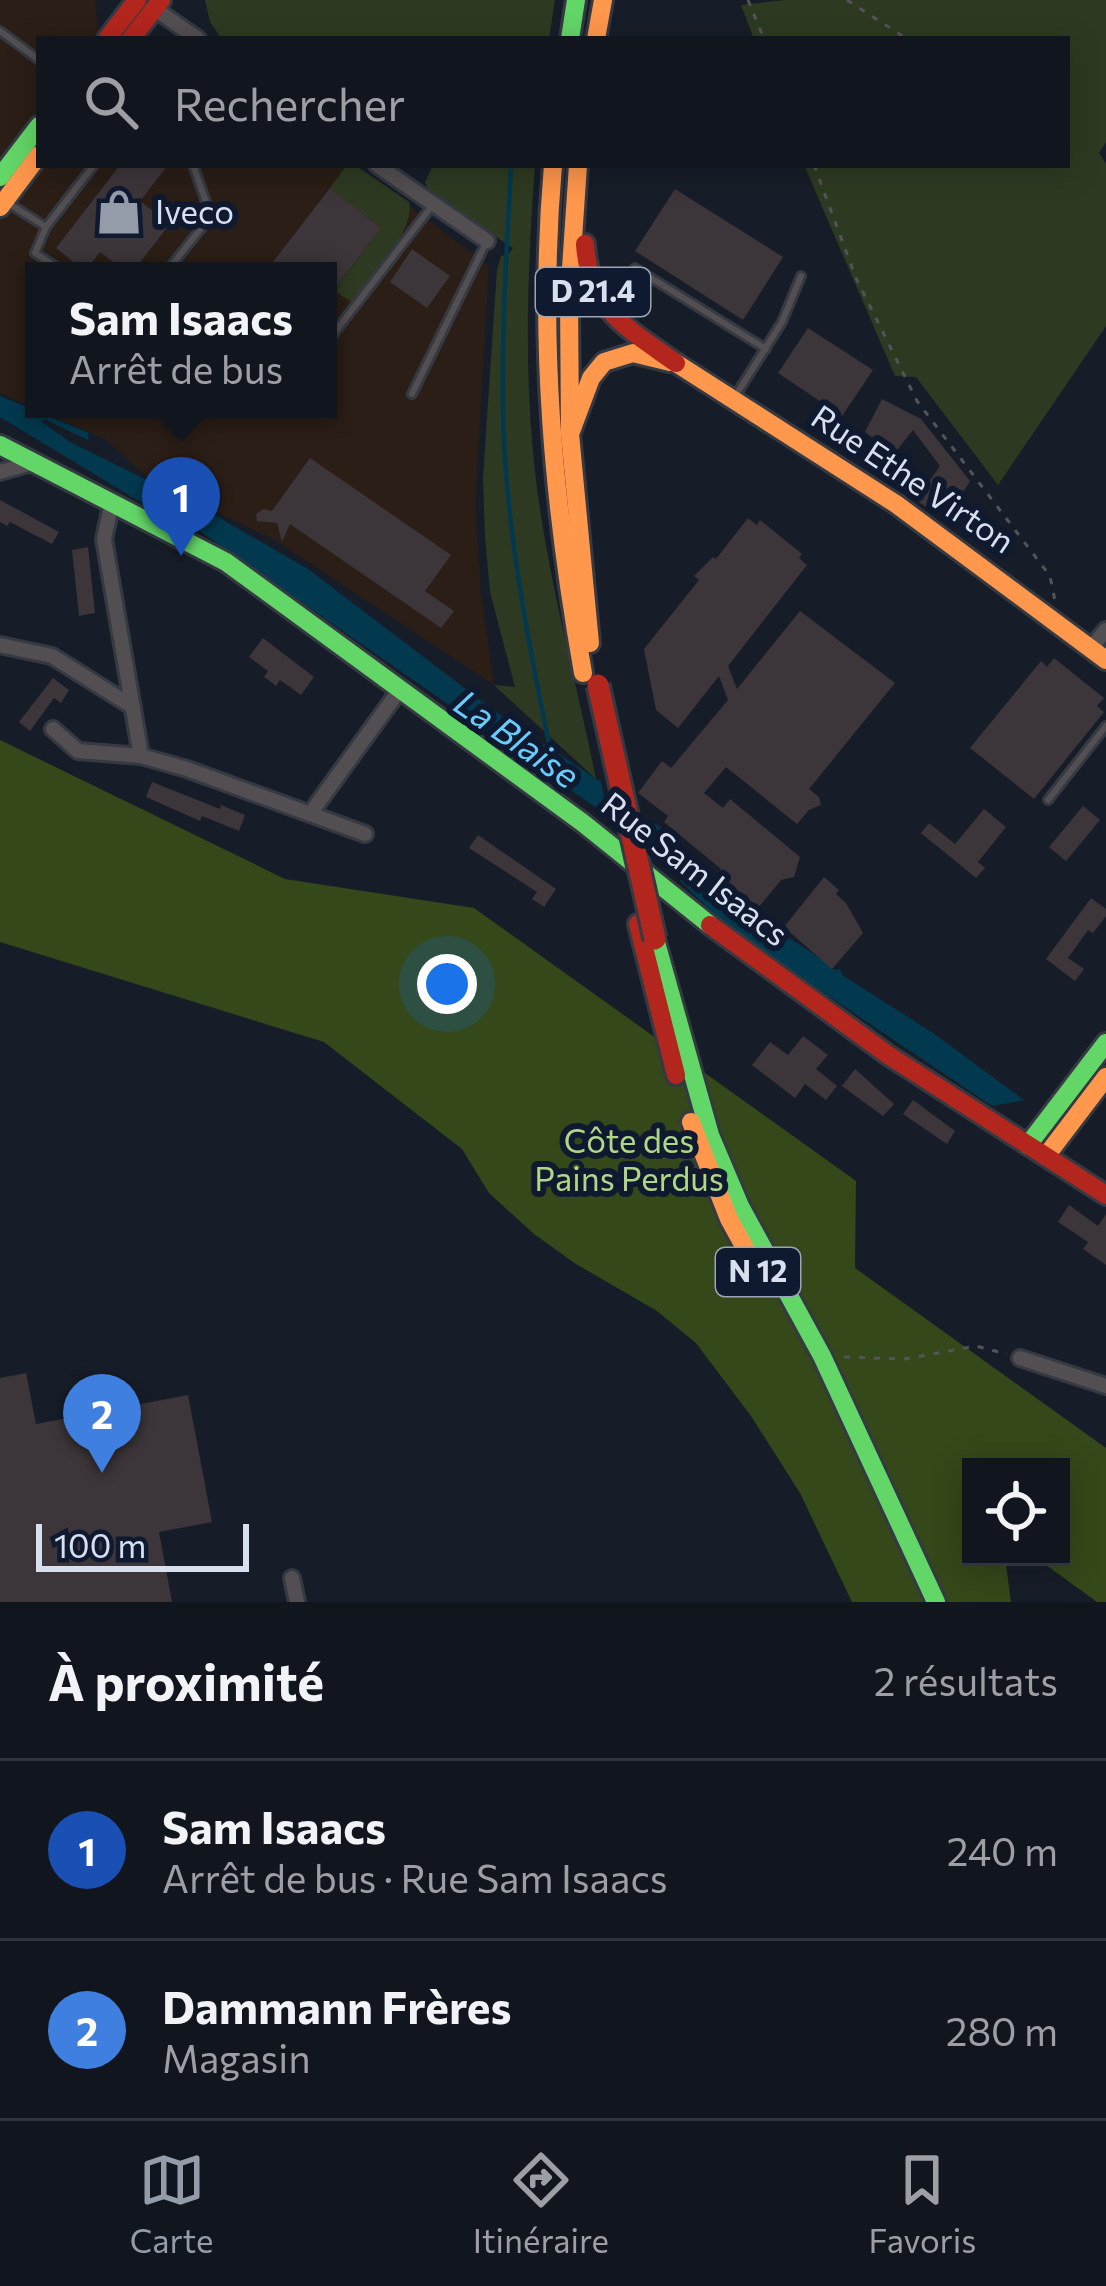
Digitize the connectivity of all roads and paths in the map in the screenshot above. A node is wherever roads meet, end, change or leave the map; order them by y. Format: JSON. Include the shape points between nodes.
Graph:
{"nodes":[{"id":1,"x":565,"y":0,"type":"edge"},
{"id":2,"x":577,"y":0,"type":"edge"},
{"id":3,"x":603,"y":0,"type":"edge"},
{"id":4,"x":748,"y":0,"type":"edge"},
{"id":5,"x":847,"y":0,"type":"edge"},
{"id":6,"x":144,"y":2,"type":"edge"},
{"id":7,"x":0,"y":31,"type":"edge"},
{"id":8,"x":109,"y":36,"type":"edge"},
{"id":9,"x":132,"y":36,"type":"edge"},
{"id":10,"x":194,"y":36,"type":"edge"},
{"id":11,"x":559,"y":36,"type":"edge"},
{"id":12,"x":571,"y":36,"type":"edge"},
{"id":13,"x":597,"y":36,"type":"edge"},
{"id":14,"x":763,"y":36,"type":"edge"},
{"id":15,"x":902,"y":36,"type":"edge"},
{"id":16,"x":36,"y":58,"type":"edge"},
{"id":17,"x":36,"y":130,"type":"edge"},
{"id":18,"x":36,"y":159,"type":"edge"},
{"id":19,"x":92,"y":168,"type":"edge"},
{"id":20,"x":194,"y":168,"type":"edge"},
{"id":21,"x":381,"y":168,"type":"edge"},
{"id":22,"x":815,"y":168,"type":"edge"},
{"id":23,"x":549,"y":172,"type":"edge"},
{"id":24,"x":577,"y":176,"type":"edge"},
{"id":25,"x":0,"y":177,"type":"edge"},
{"id":26,"x":1,"y":202,"type":"edge"},
{"id":27,"x":434,"y":204,"type":"junction"},
{"id":28,"x":46,"y":227,"type":"junction"},
{"id":29,"x":487,"y":242,"type":"joint"},
{"id":30,"x":48,"y":262,"type":"edge"},
{"id":31,"x":174,"y":262,"type":"edge"},
{"id":32,"x":635,"y":268,"type":"dead end"},
{"id":33,"x":801,"y":276,"type":"dead end"},
{"id":34,"x":337,"y":329,"type":"edge"},
{"id":35,"x":766,"y":349,"type":"junction"},
{"id":36,"x":676,"y":363,"type":"junction"},
{"id":37,"x":412,"y":394,"type":"dead end"},
{"id":38,"x":734,"y":398,"type":"junction"},
{"id":39,"x":570,"y":434,"type":"junction"},
{"id":40,"x":0,"y":445,"type":"edge"},
{"id":41,"x":35,"y":463,"type":"junction"},
{"id":42,"x":0,"y":472,"type":"edge"},
{"id":43,"x":112,"y":502,"type":"junction"},
{"id":44,"x":1054,"y":620,"type":"junction"},
{"id":45,"x":1106,"y":630,"type":"edge"},
{"id":46,"x":0,"y":645,"type":"edge"},
{"id":47,"x":1098,"y":654,"type":"edge"},
{"id":48,"x":590,"y":679,"type":"junction"},
{"id":49,"x":401,"y":688,"type":"junction"},
{"id":50,"x":133,"y":707,"type":"junction"},
{"id":51,"x":1106,"y":726,"type":"edge"},
{"id":52,"x":53,"y":728,"type":"dead end"},
{"id":53,"x":141,"y":756,"type":"junction"},
{"id":54,"x":1048,"y":800,"type":"dead end"},
{"id":55,"x":310,"y":814,"type":"junction"},
{"id":56,"x":365,"y":834,"type":"dead end"},
{"id":57,"x":646,"y":932,"type":"junction"},
{"id":58,"x":1106,"y":1043,"type":"edge"},
{"id":59,"x":1106,"y":1077,"type":"edge"},
{"id":60,"x":1037,"y":1151,"type":"junction"},
{"id":61,"x":1106,"y":1195,"type":"edge"},
{"id":62,"x":821,"y":1356,"type":"junction"},
{"id":63,"x":1020,"y":1358,"type":"joint"},
{"id":64,"x":1106,"y":1386,"type":"edge"},
{"id":65,"x":884,"y":1486,"type":"junction"},
{"id":66,"x":292,"y":1578,"type":"dead end"},
{"id":67,"x":297,"y":1602,"type":"edge"},
{"id":68,"x":936,"y":1602,"type":"edge"}],
"edges":[{"from":1,"to":11,"type":"main road"},
{"from":2,"to":12,"type":"main road"},
{"from":3,"to":13,"type":"main road"},
{"from":4,"to":14,"type":"path"},
{"from":5,"to":15,"type":"path"},
{"from":6,"to":8,"type":"main road"},
{"from":6,"to":9,"type":"main road"},
{"from":6,"to":10,"type":"street"},
{"from":7,"to":16,"type":"lane"},
{"from":17,"to":25,"type":"main road"},
{"from":18,"to":26,"type":"main road"},
{"from":19,"to":28,"type":"lane"},
{"from":20,"to":31,"type":"lane","via":[[211,216]]},
{"from":21,"to":27,"type":"street"},
{"from":22,"to":44,"type":"path","via":[[892,355],[1050,576]]},
{"from":23,"to":48,"type":"main road","number":"N 12","via":[[546,399],[560,550]]},
{"from":24,"to":36,"type":"main road","number":"D 21.4","via":[[596,298]]},
{"from":24,"to":39,"type":"main road","number":"N 12"},
{"from":26,"to":28,"type":"lane"},
{"from":27,"to":29,"type":"street"},
{"from":27,"to":34,"type":"lane"},
{"from":28,"to":30,"type":"lane","via":[[35,254]]},
{"from":29,"to":37,"type":"lane"},
{"from":32,"to":35,"type":"lane"},
{"from":33,"to":35,"type":"lane"},
{"from":35,"to":38,"type":"lane"},
{"from":36,"to":38,"type":"main road","name":"Rue Ethe Virton","number":"D 21.4"},
{"from":36,"to":39,"type":"main road","number":"D 21.4","via":[[633,353],[604,362]]},
{"from":38,"to":44,"type":"main road","name":"Rue Ethe Virton","number":"D 21.4"},
{"from":39,"to":48,"type":"main road","number":"N 12"},
{"from":40,"to":41,"type":"main road","name":"Rue Sam Isaacs"},
{"from":41,"to":42,"type":"street"},
{"from":41,"to":43,"type":"main road","name":"Rue Sam Isaacs"},
{"from":43,"to":49,"type":"main road","name":"Rue Sam Isaacs","via":[[226,562]]},
{"from":43,"to":50,"type":"street","via":[[104,539]]},
{"from":44,"to":47,"type":"main road","name":"Rue Ethe Virton","number":"D 21.4"},
{"from":45,"to":47,"type":"street"},
{"from":46,"to":50,"type":"street","via":[[52,656]]},
{"from":48,"to":57,"type":"main road","number":"N 12","bridge":true},
{"from":49,"to":55,"type":"street"},
{"from":49,"to":60,"type":"main road","name":"Rue Sam Isaacs","via":[[849,1027]]},
{"from":50,"to":53,"type":"street"},
{"from":51,"to":54,"type":"lane"},
{"from":52,"to":53,"type":"street","via":[[78,751]]},
{"from":53,"to":55,"type":"street"},
{"from":55,"to":56,"type":"street"},
{"from":57,"to":62,"type":"main road","number":"N 12","via":[[710,1136]]},
{"from":57,"to":65,"type":"main road","number":"N 12","via":[[666,1043],[701,1155],[729,1220]]},
{"from":58,"to":60,"type":"main road"},
{"from":59,"to":60,"type":"main road"},
{"from":60,"to":61,"type":"main road","name":"Rue Sam Isaacs"},
{"from":62,"to":63,"type":"path","via":[[905,1359],[976,1346]]},
{"from":62,"to":65,"type":"main road","number":"N 12"},
{"from":63,"to":64,"type":"street"},
{"from":65,"to":68,"type":"main road","number":"N 12"},
{"from":66,"to":67,"type":"street"}]}
